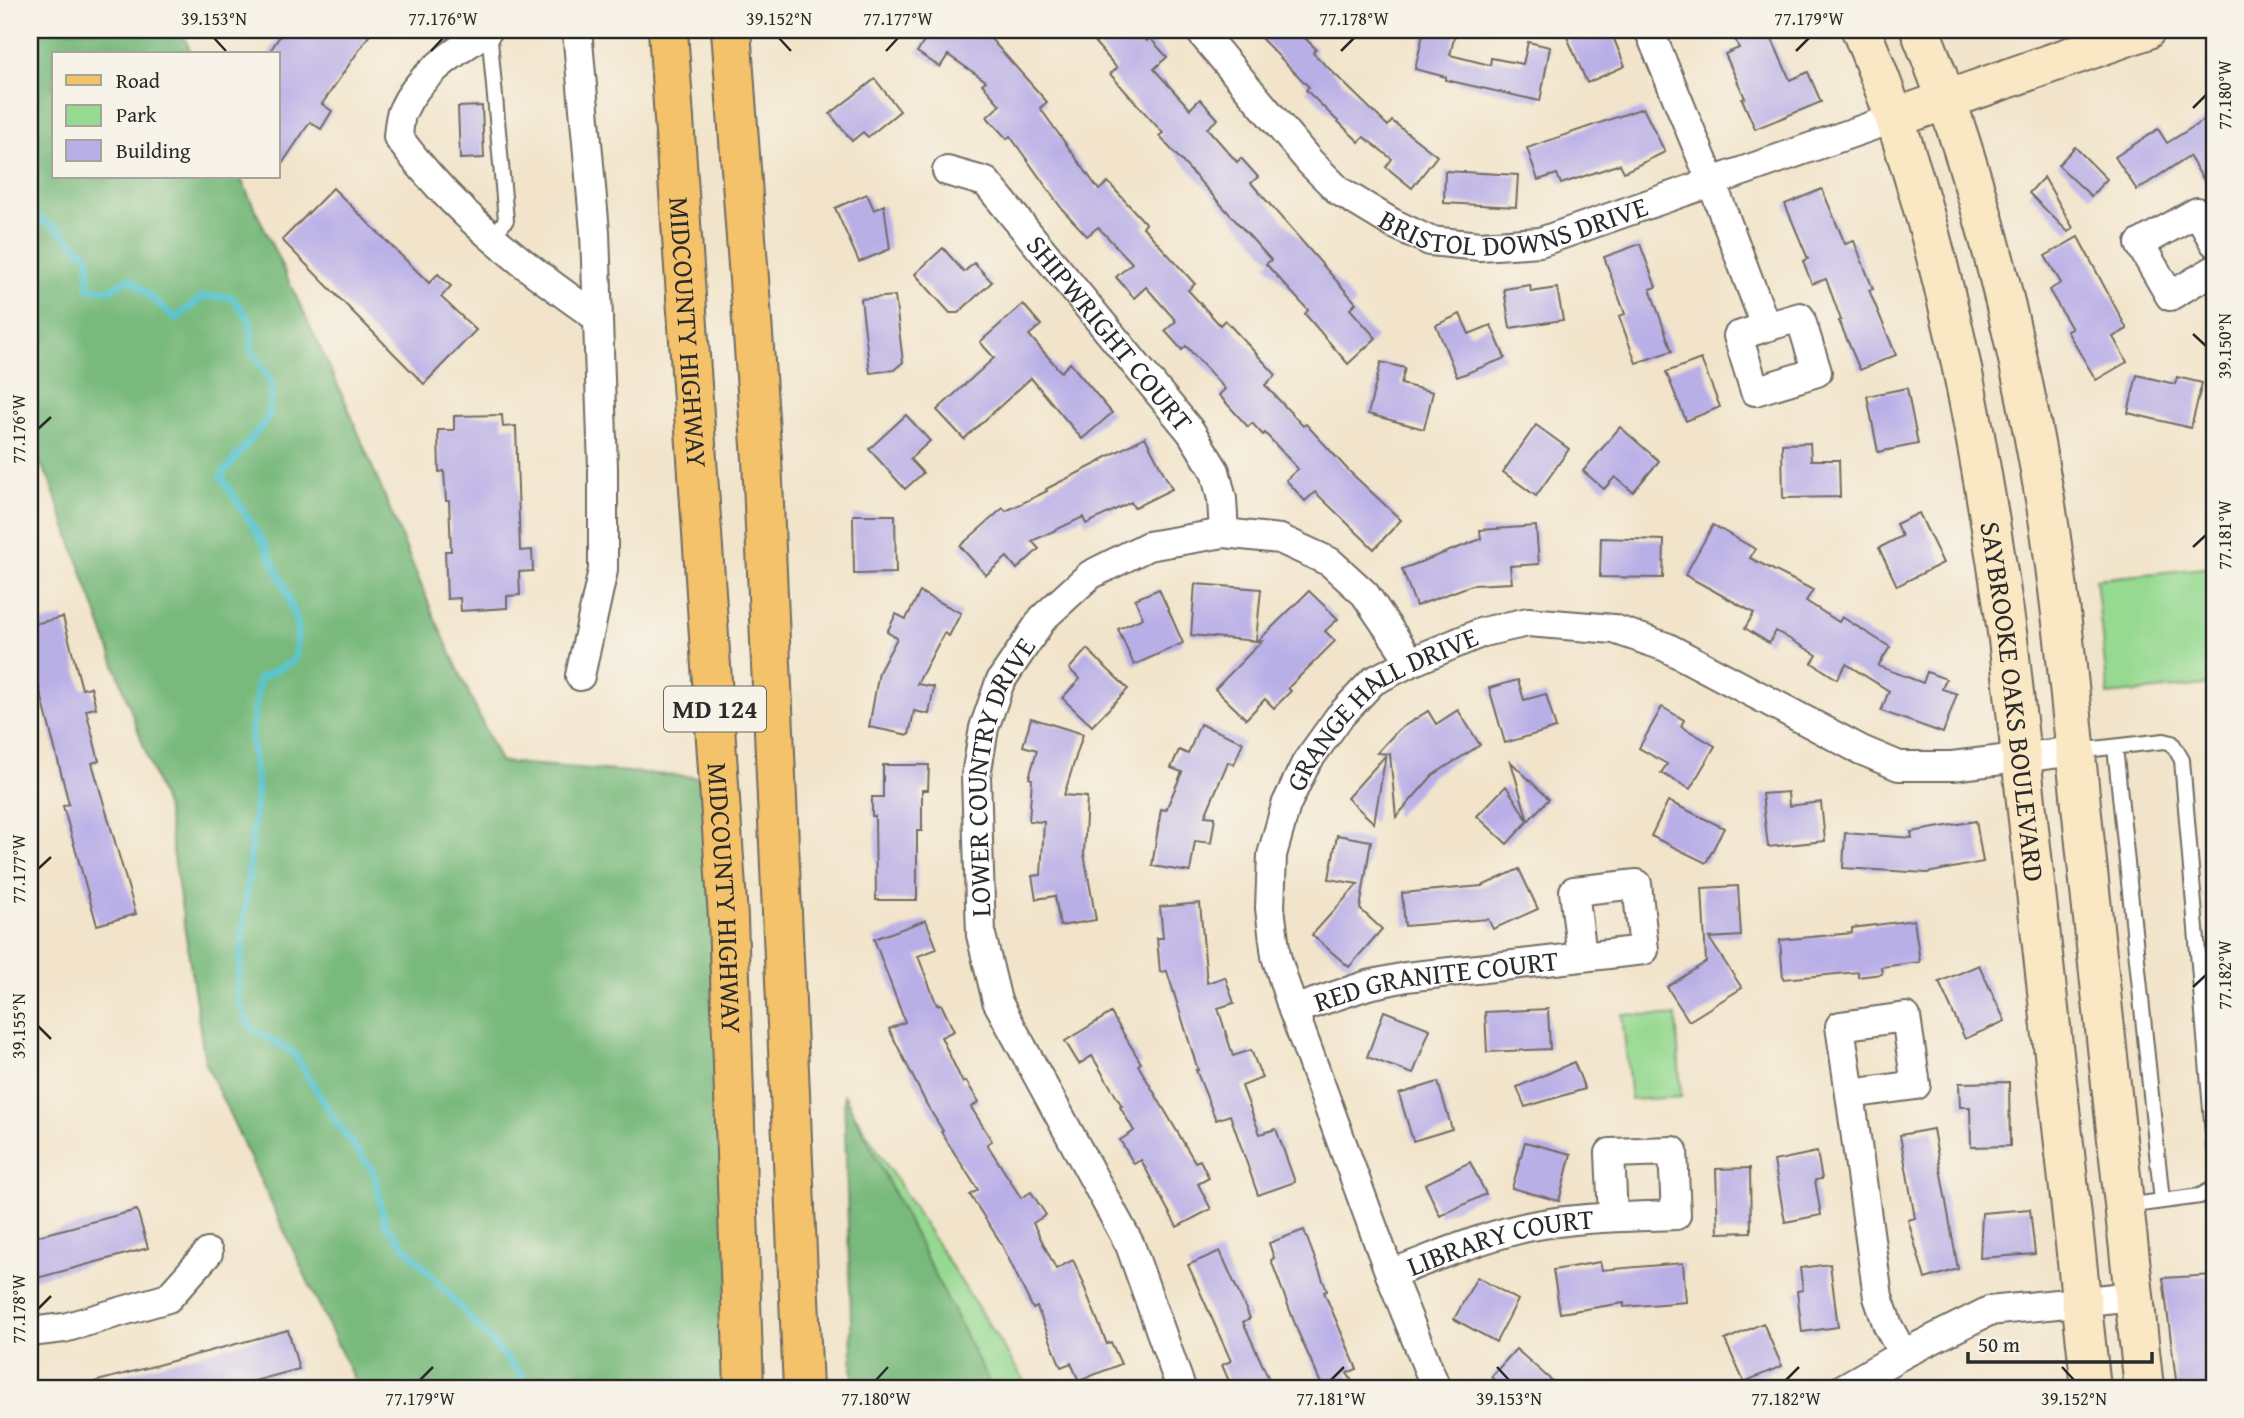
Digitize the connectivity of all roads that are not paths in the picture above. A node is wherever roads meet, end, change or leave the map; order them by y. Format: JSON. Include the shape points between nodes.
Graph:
{"nodes":[{"id":1,"x":489,"y":30,"type":"edge"},
{"id":2,"x":578,"y":30,"type":"edge"},
{"id":3,"x":668,"y":30,"type":"edge"},
{"id":4,"x":731,"y":30,"type":"edge"},
{"id":5,"x":1199,"y":30,"type":"edge"},
{"id":6,"x":1649,"y":30,"type":"edge"},
{"id":7,"x":1861,"y":30,"type":"edge"},
{"id":8,"x":1920,"y":30,"type":"edge"},
{"id":9,"x":2146,"y":30,"type":"edge"},
{"id":10,"x":1948,"y":100,"type":"junction"},
{"id":11,"x":1895,"y":118,"type":"junction"},
{"id":12,"x":947,"y":171,"type":"dead end"},
{"id":13,"x":1712,"y":183,"type":"junction"},
{"id":14,"x":2213,"y":237,"type":"edge"},
{"id":15,"x":491,"y":239,"type":"junction"},
{"id":16,"x":2214,"y":270,"type":"edge"},
{"id":17,"x":598,"y":318,"type":"junction"},
{"id":18,"x":1766,"y":327,"type":"dead end"},
{"id":19,"x":1224,"y":533,"type":"junction"},
{"id":20,"x":1411,"y":662,"type":"junction"},
{"id":21,"x":580,"y":676,"type":"dead end"},
{"id":22,"x":2115,"y":747,"type":"junction"},
{"id":23,"x":2076,"y":751,"type":"junction"},
{"id":24,"x":2021,"y":758,"type":"junction"},
{"id":25,"x":1582,"y":956,"type":"dead end"},
{"id":26,"x":1293,"y":1010,"type":"junction"},
{"id":27,"x":1850,"y":1094,"type":"dead end"},
{"id":28,"x":2214,"y":1146,"type":"edge"},
{"id":29,"x":2214,"y":1188,"type":"edge"},
{"id":30,"x":2162,"y":1201,"type":"junction"},
{"id":31,"x":2125,"y":1206,"type":"junction"},
{"id":32,"x":1613,"y":1217,"type":"dead end"},
{"id":33,"x":208,"y":1253,"type":"dead end"},
{"id":34,"x":1390,"y":1274,"type":"junction"},
{"id":35,"x":2134,"y":1296,"type":"junction"},
{"id":36,"x":2080,"y":1302,"type":"junction"},
{"id":37,"x":30,"y":1332,"type":"edge"},
{"id":38,"x":1903,"y":1354,"type":"junction"},
{"id":39,"x":744,"y":1388,"type":"edge"},
{"id":40,"x":803,"y":1388,"type":"edge"},
{"id":41,"x":1181,"y":1388,"type":"edge"},
{"id":42,"x":1436,"y":1388,"type":"edge"},
{"id":43,"x":1844,"y":1388,"type":"edge"},
{"id":44,"x":2091,"y":1388,"type":"edge"},
{"id":45,"x":2144,"y":1388,"type":"edge"}],
"edges":[{"from":1,"to":15,"type":"lane","via":[[506,220]]},
{"from":1,"to":15,"type":"street","via":[[424,78],[402,110],[398,137],[421,169]]},
{"from":2,"to":17,"type":"street"},
{"from":3,"to":39,"type":"main road","name":"MIDCOUNTY HIGHWAY","number":"MD 124","via":[[728,918]]},
{"from":4,"to":40,"type":"main road","name":"MIDCOUNTY HIGHWAY","number":"MD 124","via":[[762,459]]},
{"from":5,"to":13,"type":"street","name":"BRISTOL DOWNS DRIVE","via":[[1339,191],[1430,241],[1479,246],[1540,242]]},
{"from":6,"to":13,"type":"street"},
{"from":7,"to":11,"type":"street","name":"SAYBROOKE OAKS BOULEVARD"},
{"from":8,"to":10,"type":"street","name":"SAYBROOKE OAKS BOULEVARD"},
{"from":9,"to":10,"type":"street"},
{"from":10,"to":11,"type":"street"},
{"from":10,"to":23,"type":"street","name":"SAYBROOKE OAKS BOULEVARD","via":[[2026,400],[2046,507]]},
{"from":11,"to":13,"type":"street","name":"BRISTOL DOWNS DRIVE"},
{"from":11,"to":24,"type":"street","name":"SAYBROOKE OAKS BOULEVARD","via":[[1933,246],[1970,401],[2008,639]]},
{"from":12,"to":19,"type":"street","name":"SHIPWRIGHT COURT","via":[[986,182],[1191,432],[1215,471]]},
{"from":13,"to":18,"type":"street"},
{"from":14,"to":16,"type":"street","via":[[2197,212],[2140,244],[2171,296]]},
{"from":15,"to":17,"type":"street"},
{"from":17,"to":21,"type":"street","via":[[603,570]]},
{"from":19,"to":20,"type":"street","name":"LOWER COUNTRY DRIVE","via":[[1280,539],[1330,562],[1366,594]]},
{"from":19,"to":41,"type":"street","name":"LOWER COUNTRY DRIVE","via":[[1148,546],[1090,575],[1043,618],[1000,682],[984,728],[976,776],[981,935],[997,1001],[1130,1245]]},
{"from":20,"to":24,"type":"street","name":"GRANGE HALL DRIVE","via":[[1483,632],[1528,622],[1614,629],[1666,647],[1899,766]]},
{"from":20,"to":26,"type":"street","name":"GRANGE HALL DRIVE","via":[[1373,681],[1339,717],[1306,763],[1286,805],[1272,855],[1270,908],[1276,956]]},
{"from":22,"to":23,"type":"lane"},
{"from":22,"to":28,"type":"lane","via":[[2164,741],[2172,743],[2182,760]]},
{"from":22,"to":30,"type":"lane"},
{"from":23,"to":24,"type":"street","name":"GRANGE HALL DRIVE"},
{"from":23,"to":31,"type":"street","name":"SAYBROOKE OAKS BOULEVARD"},
{"from":24,"to":36,"type":"street","name":"SAYBROOKE OAKS BOULEVARD"},
{"from":25,"to":26,"type":"street","name":"RED GRANITE COURT","via":[[1406,977]]},
{"from":26,"to":34,"type":"street","name":"GRANGE HALL DRIVE"},
{"from":27,"to":38,"type":"street","via":[[1878,1297]]},
{"from":29,"to":30,"type":"lane","via":[[2200,1196]]},
{"from":30,"to":31,"type":"lane"},
{"from":31,"to":35,"type":"street","name":"SAYBROOKE OAKS BOULEVARD"},
{"from":32,"to":34,"type":"street","name":"LIBRARY COURT","via":[[1532,1226]]},
{"from":33,"to":37,"type":"street","via":[[168,1298],[64,1328]]},
{"from":34,"to":42,"type":"street","name":"GRANGE HALL DRIVE"},
{"from":35,"to":36,"type":"street"},
{"from":35,"to":45,"type":"street","name":"SAYBROOKE OAKS BOULEVARD"},
{"from":36,"to":38,"type":"street","via":[[1989,1311]]},
{"from":36,"to":44,"type":"street","name":"SAYBROOKE OAKS BOULEVARD"},
{"from":38,"to":43,"type":"street"}]}
